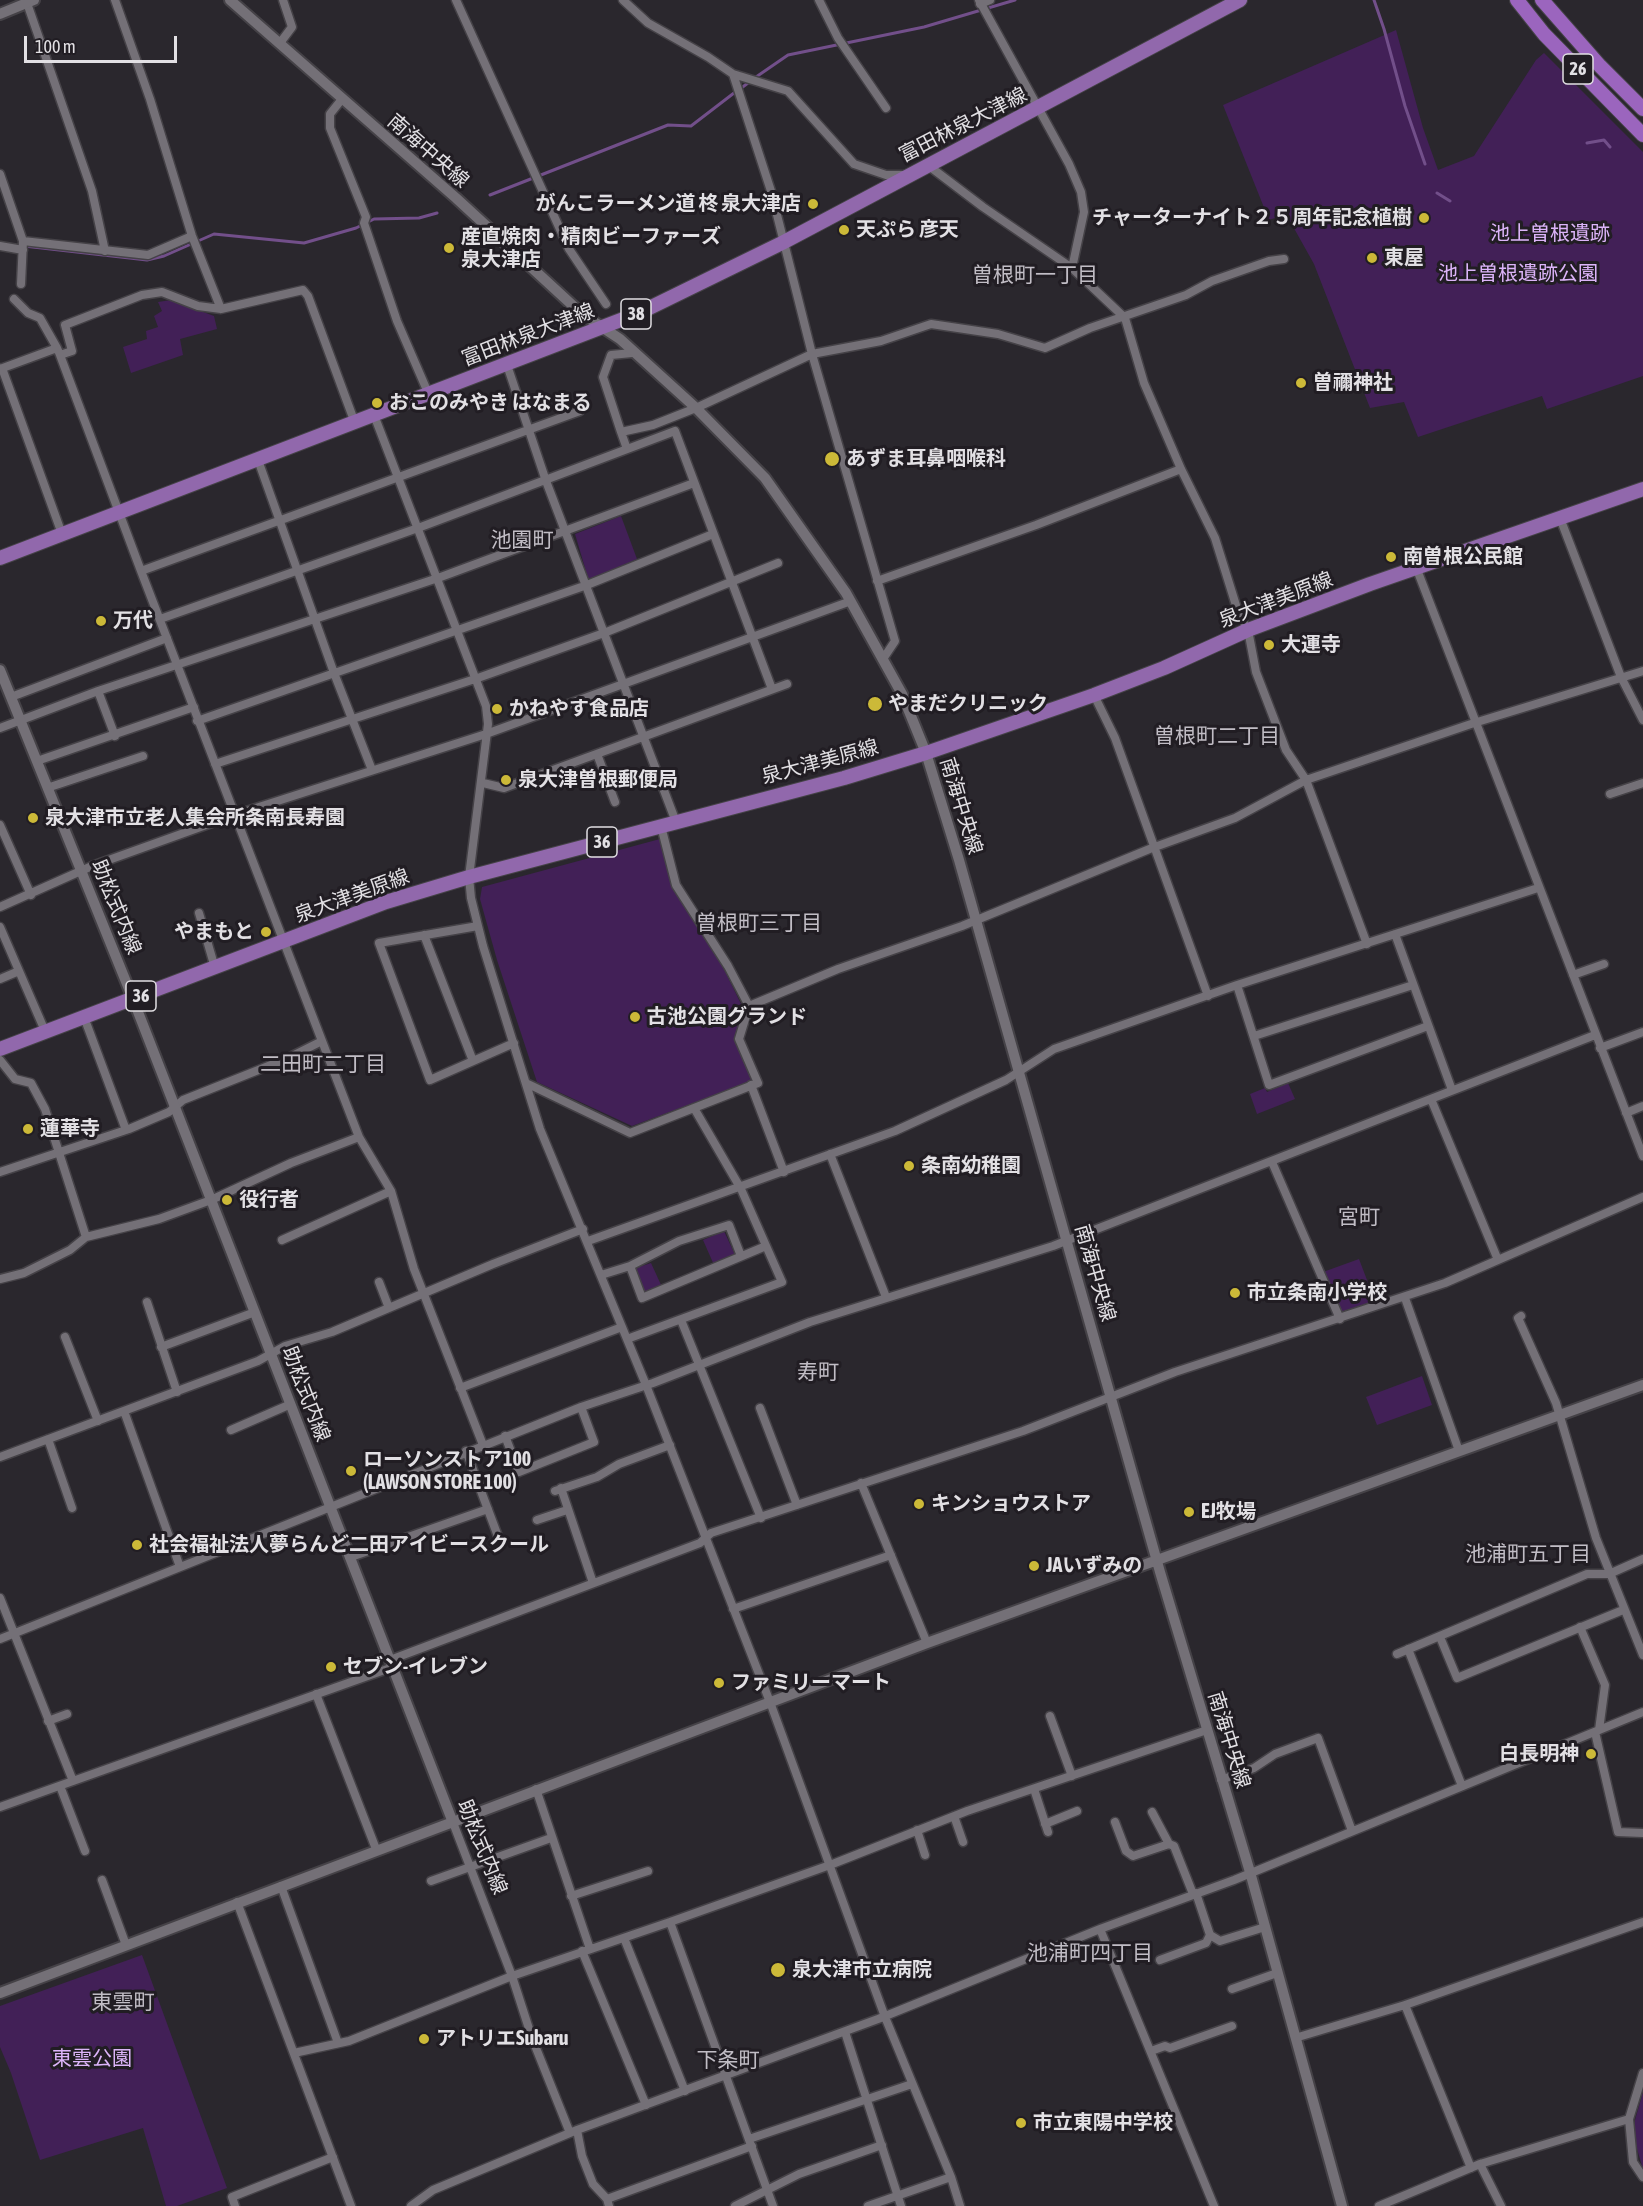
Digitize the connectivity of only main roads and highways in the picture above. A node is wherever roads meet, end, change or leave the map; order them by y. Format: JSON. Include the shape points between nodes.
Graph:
{"nodes":[{"id":1,"x":1240,"y":0,"type":"edge"},
{"id":2,"x":1517,"y":0,"type":"edge"},
{"id":3,"x":1542,"y":0,"type":"edge"},
{"id":4,"x":1643,"y":109,"type":"edge"},
{"id":5,"x":1643,"y":135,"type":"edge"},
{"id":6,"x":1643,"y":489,"type":"edge"},
{"id":7,"x":0,"y":558,"type":"edge"},
{"id":8,"x":0,"y":1049,"type":"edge"}],
"edges":[{"from":1,"to":7,"type":"main road","name":"富田林泉大津線","number":"38","via":[[687,291],[507,365]]},
{"from":2,"to":5,"type":"highway","number":"26","via":[[1544,34]]},
{"from":3,"to":4,"type":"highway","number":"26"},
{"from":6,"to":8,"type":"main road","name":"泉大津美原線","number":"36","via":[[1416,567],[1248,630],[1094,695],[926,753],[386,902]]}]}
